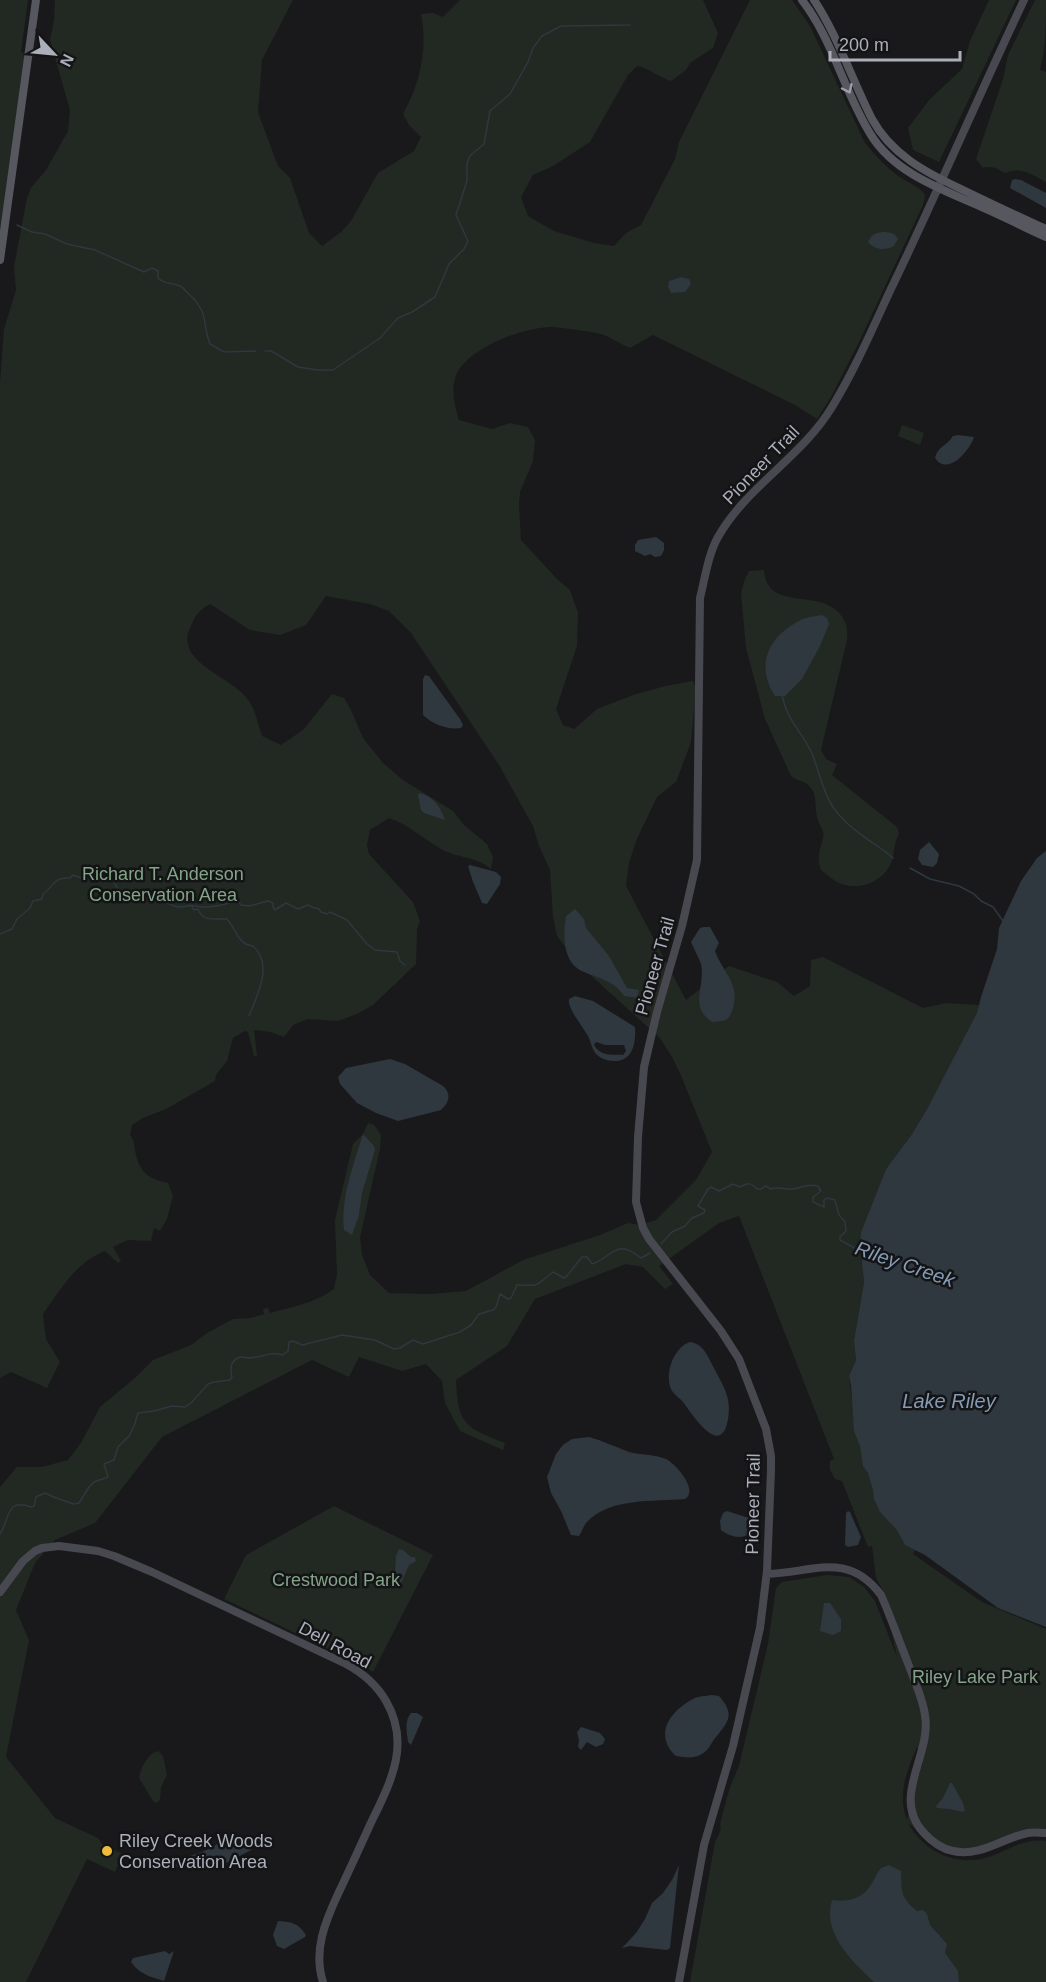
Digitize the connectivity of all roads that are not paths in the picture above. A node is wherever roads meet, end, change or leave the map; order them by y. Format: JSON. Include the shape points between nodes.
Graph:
{"nodes":[{"id":1,"x":36,"y":0,"type":"edge"},
{"id":2,"x":802,"y":0,"type":"edge"},
{"id":3,"x":814,"y":0,"type":"edge"},
{"id":4,"x":1024,"y":0,"type":"edge"},
{"id":5,"x":941,"y":184,"type":"junction"},
{"id":6,"x":1046,"y":229,"type":"edge"},
{"id":7,"x":1046,"y":237,"type":"edge"},
{"id":8,"x":0,"y":260,"type":"edge"},
{"id":9,"x":767,"y":1574,"type":"junction"},
{"id":10,"x":0,"y":1592,"type":"edge"},
{"id":11,"x":1046,"y":1833,"type":"edge"},
{"id":12,"x":323,"y":1982,"type":"edge"},
{"id":13,"x":679,"y":1982,"type":"edge"}],
"edges":[{"from":1,"to":8,"type":"main road"},
{"from":2,"to":5,"type":"main road","one_way":true,"via":[[818,24],[872,136],[902,166]]},
{"from":3,"to":5,"type":"main road","via":[[877,126],[901,154]]},
{"from":4,"to":5,"type":"main road","name":"Pioneer Trail"},
{"from":5,"to":6,"type":"main road"},
{"from":5,"to":7,"type":"main road"},
{"from":5,"to":9,"type":"main road","name":"Pioneer Trail","via":[[831,408],[815,431],[728,520],[706,570],[700,598],[698,860],[644,1067],[636,1202],[649,1239],[731,1344],[764,1422],[771,1456]]},
{"from":9,"to":11,"type":"main road","via":[[845,1568],[868,1580],[880,1595],[927,1721],[910,1799],[915,1819],[927,1836],[944,1848],[975,1852],[1028,1833]]},
{"from":9,"to":13,"type":"main road","name":"Pioneer Trail","via":[[760,1628],[704,1845]]},
{"from":10,"to":12,"type":"main road","name":"Dell Road","via":[[23,1561],[42,1548],[59,1546],[106,1553],[346,1664],[379,1690],[390,1707],[396,1728],[396,1765],[324,1926],[319,1953]]}]}
